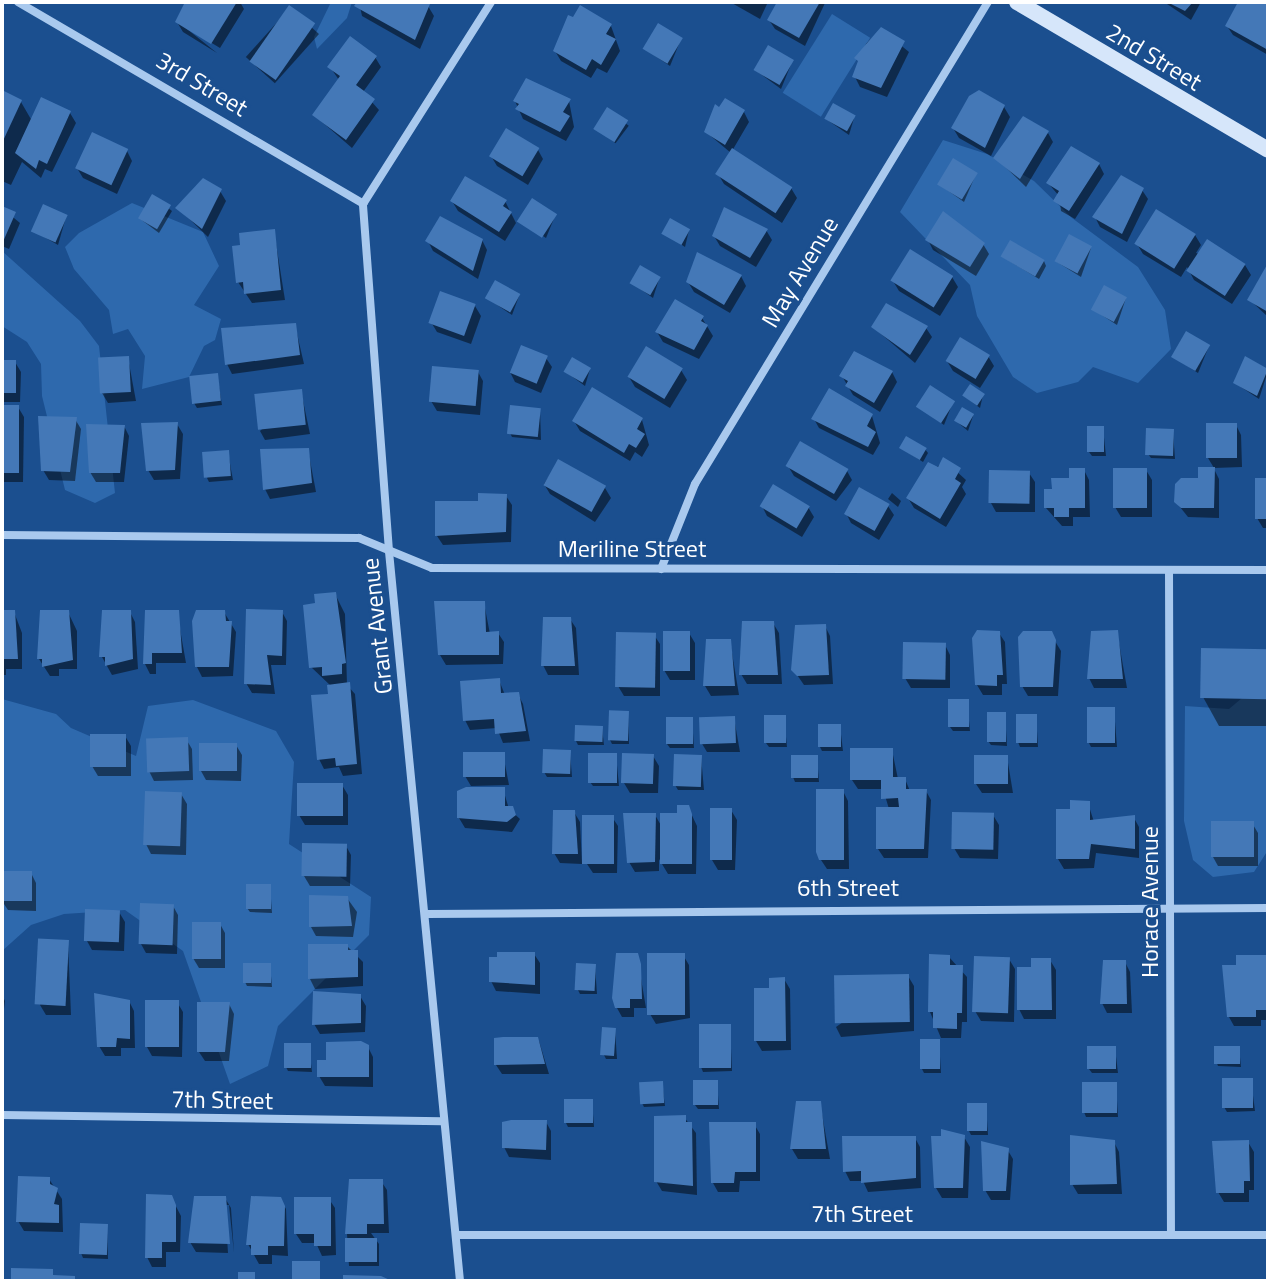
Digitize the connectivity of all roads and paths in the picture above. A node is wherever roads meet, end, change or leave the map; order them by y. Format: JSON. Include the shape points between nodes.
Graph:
{"nodes":[{"id":1,"x":18,"y":2,"type":"edge"},
{"id":2,"x":491,"y":2,"type":"edge"},
{"id":3,"x":988,"y":2,"type":"edge"},
{"id":4,"x":1017,"y":2,"type":"edge"},
{"id":5,"x":1268,"y":150,"type":"edge"},
{"id":6,"x":363,"y":204,"type":"junction"},
{"id":7,"x":2,"y":535,"type":"edge"},
{"id":8,"x":389,"y":551,"type":"junction"},
{"id":9,"x":661,"y":569,"type":"junction"},
{"id":10,"x":1169,"y":570,"type":"junction"},
{"id":11,"x":1268,"y":570,"type":"edge"},
{"id":12,"x":1168,"y":907,"type":"junction"},
{"id":13,"x":1268,"y":908,"type":"edge"},
{"id":14,"x":427,"y":914,"type":"junction"},
{"id":15,"x":2,"y":1115,"type":"edge"},
{"id":16,"x":442,"y":1121,"type":"junction"},
{"id":17,"x":1171,"y":1233,"type":"junction"},
{"id":18,"x":456,"y":1235,"type":"junction"},
{"id":19,"x":1268,"y":1235,"type":"edge"},
{"id":20,"x":460,"y":1281,"type":"edge"}],
"edges":[{"from":1,"to":6,"type":"street","name":"3rd Street"},
{"from":2,"to":6,"type":"street"},
{"from":3,"to":9,"type":"street","name":"May Avenue","via":[[695,484]]},
{"from":4,"to":5,"type":"main road","name":"2nd Street"},
{"from":6,"to":8,"type":"street","name":"Grant Avenue"},
{"from":7,"to":8,"type":"street","name":"Meriline Street","via":[[359,538]]},
{"from":8,"to":9,"type":"street","name":"Meriline Street","via":[[432,568]]},
{"from":8,"to":14,"type":"street","name":"Grant Avenue"},
{"from":9,"to":10,"type":"street","name":"Meriline Street"},
{"from":10,"to":11,"type":"street","name":"Meriline Street"},
{"from":10,"to":12,"type":"street","name":"Horace Avenue"},
{"from":12,"to":13,"type":"street","name":"6th Street"},
{"from":12,"to":14,"type":"street","name":"6th Street"},
{"from":12,"to":17,"type":"street","name":"Horace Avenue"},
{"from":14,"to":16,"type":"street","name":"Grant Avenue"},
{"from":15,"to":16,"type":"street","name":"7th Street"},
{"from":16,"to":18,"type":"street","name":"Grant Avenue"},
{"from":17,"to":18,"type":"street","name":"7th Street"},
{"from":17,"to":19,"type":"street","name":"7th Street"},
{"from":18,"to":20,"type":"street","name":"Grant Avenue"}]}
